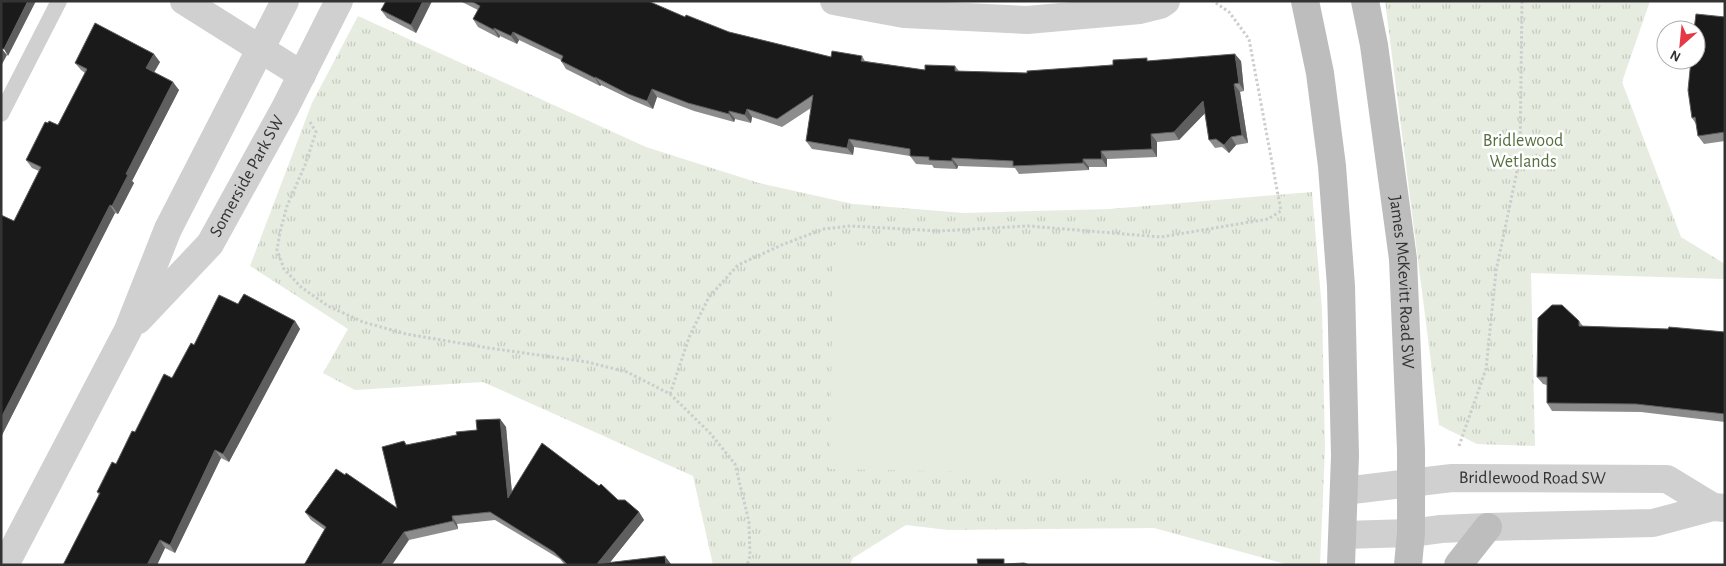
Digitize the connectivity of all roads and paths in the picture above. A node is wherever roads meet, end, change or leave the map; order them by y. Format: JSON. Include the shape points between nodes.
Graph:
{"nodes":[{"id":1,"x":59,"y":1,"type":"edge"},
{"id":2,"x":184,"y":1,"type":"edge"},
{"id":3,"x":285,"y":1,"type":"edge"},
{"id":4,"x":339,"y":1,"type":"edge"},
{"id":5,"x":834,"y":1,"type":"edge"},
{"id":6,"x":1166,"y":1,"type":"edge"},
{"id":7,"x":1213,"y":1,"type":"edge"},
{"id":8,"x":1305,"y":1,"type":"edge"},
{"id":9,"x":1365,"y":1,"type":"edge"},
{"id":10,"x":1522,"y":1,"type":"edge"},
{"id":11,"x":260,"y":49,"type":"junction"},
{"id":12,"x":302,"y":75,"type":"junction"},
{"id":13,"x":1,"y":114,"type":"edge"},
{"id":14,"x":305,"y":116,"type":"dead end"},
{"id":15,"x":128,"y":330,"type":"junction"},
{"id":16,"x":670,"y":394,"type":"junction"},
{"id":17,"x":1459,"y":446,"type":"dead end"},
{"id":18,"x":1412,"y":483,"type":"junction"},
{"id":19,"x":1344,"y":491,"type":"junction"},
{"id":20,"x":1719,"y":507,"type":"edge"},
{"id":21,"x":1488,"y":527,"type":"junction"},
{"id":22,"x":1411,"y":534,"type":"junction"},
{"id":23,"x":1343,"y":535,"type":"junction"},
{"id":24,"x":5,"y":565,"type":"edge"},
{"id":25,"x":747,"y":565,"type":"edge"},
{"id":26,"x":1341,"y":565,"type":"edge"},
{"id":27,"x":1408,"y":565,"type":"edge"},
{"id":28,"x":1458,"y":565,"type":"edge"}],
"edges":[{"from":1,"to":13,"type":"lane"},
{"from":2,"to":11,"type":"street"},
{"from":3,"to":11,"type":"street","name":"Somerside Park SW"},
{"from":4,"to":12,"type":"street","name":"Somerside Park SW"},
{"from":5,"to":6,"type":"street","via":[[904,14],[1027,20],[1140,10]]},
{"from":7,"to":16,"type":"path","via":[[1229,12],[1249,39],[1281,211],[1268,219],[1161,237],[1028,226],[940,232],[850,226],[824,230],[738,264],[709,297],[690,335]]},
{"from":8,"to":19,"type":"main road","via":[[1320,73],[1341,286]]},
{"from":9,"to":18,"type":"main road","name":"James McKevitt Road SW","via":[[1403,259]]},
{"from":10,"to":17,"type":"path","via":[[1520,157],[1496,271],[1486,369]]},
{"from":11,"to":12,"type":"street"},
{"from":11,"to":15,"type":"street","name":"Somerside Park SW","via":[[168,229]]},
{"from":12,"to":15,"type":"street","name":"Somerside Park SW","via":[[210,244]]},
{"from":14,"to":16,"type":"path","via":[[316,132],[287,206],[278,250],[284,269],[301,287],[328,306],[362,322],[406,334],[587,362],[628,372]]},
{"from":15,"to":24,"type":"street","name":"Somerside Park SW"},
{"from":16,"to":25,"type":"path","via":[[710,433],[735,464],[748,522],[750,556]]},
{"from":18,"to":19,"type":"street","name":"Bridlewood Road SW"},
{"from":18,"to":20,"type":"street","name":"Bridlewood Road SW","via":[[1452,478],[1666,479]]},
{"from":18,"to":22,"type":"main road","name":"James McKevitt Road SW"},
{"from":19,"to":23,"type":"main road"},
{"from":20,"to":21,"type":"street","name":"Bridlewood Road SW","via":[[1653,523]]},
{"from":21,"to":22,"type":"street","name":"Bridlewood Road SW"},
{"from":21,"to":28,"type":"main road"},
{"from":22,"to":23,"type":"street","name":"Bridlewood Road SW"},
{"from":22,"to":27,"type":"main road","name":"James McKevitt Road SW"},
{"from":23,"to":26,"type":"main road"}]}
